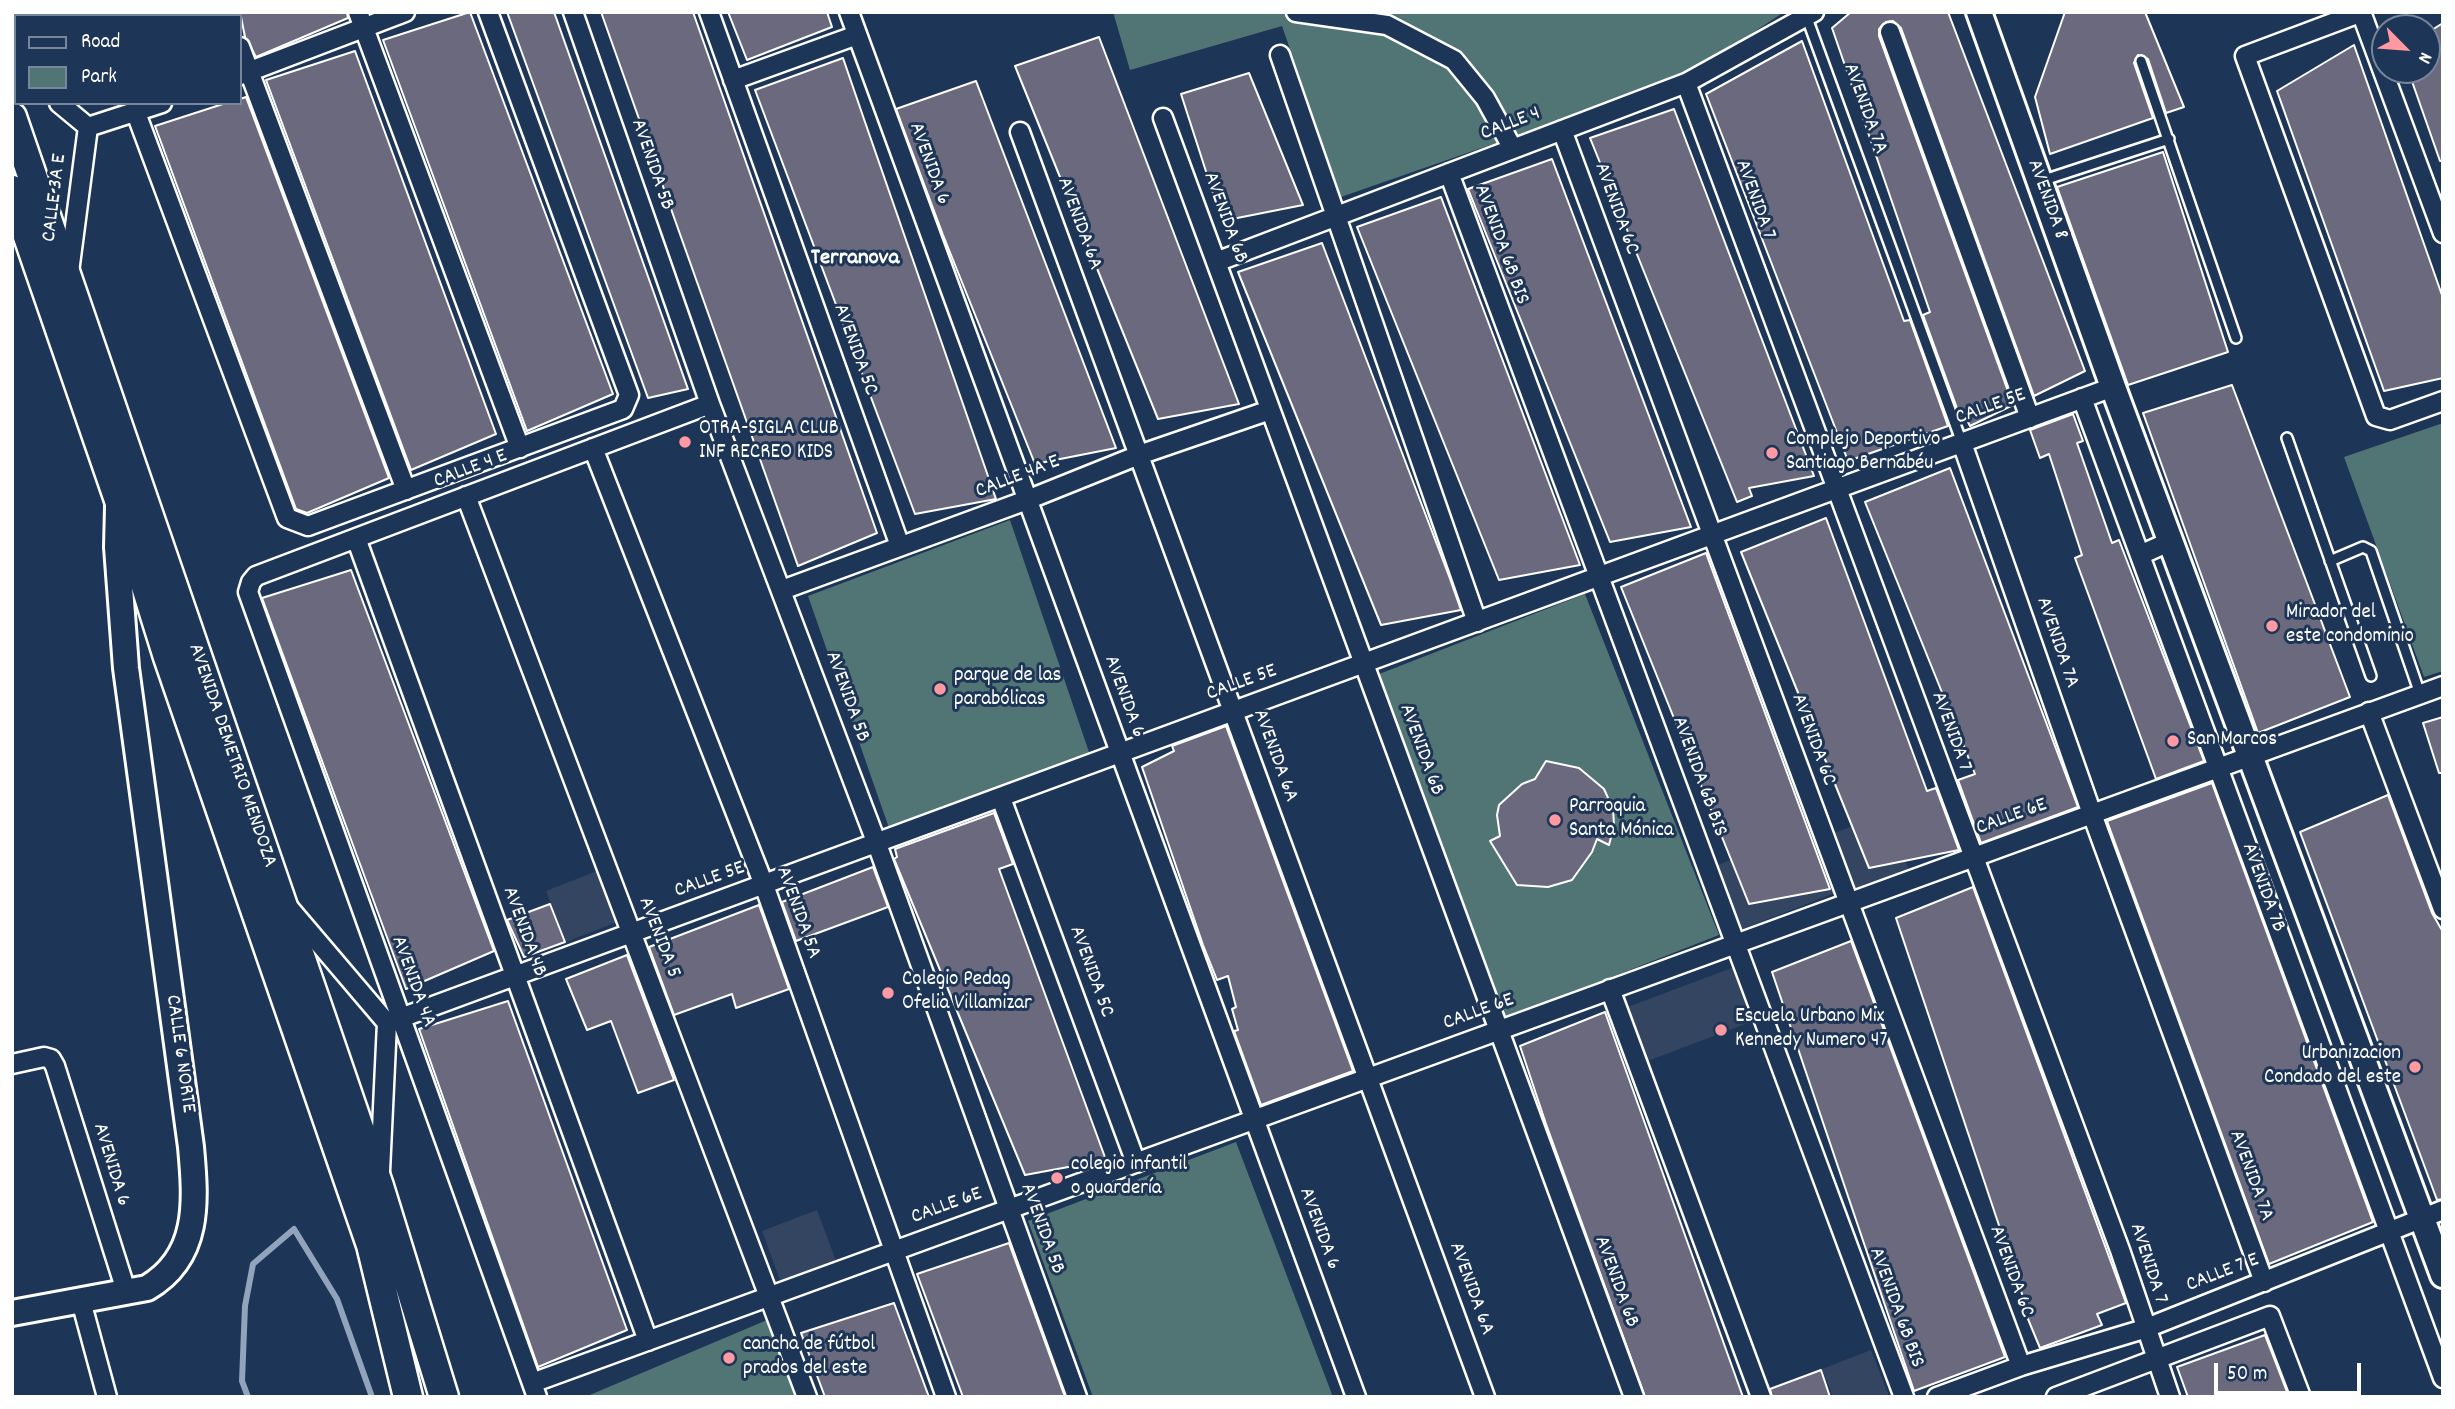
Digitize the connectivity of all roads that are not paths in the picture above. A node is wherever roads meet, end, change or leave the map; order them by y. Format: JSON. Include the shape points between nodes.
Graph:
{"nodes":[{"id":1,"x":405,"y":12,"type":"edge"},
{"id":2,"x":488,"y":12,"type":"edge"},
{"id":3,"x":573,"y":12,"type":"edge"},
{"id":4,"x":709,"y":12,"type":"edge"},
{"id":5,"x":849,"y":12,"type":"edge"},
{"id":6,"x":1296,"y":12,"type":"edge"},
{"id":7,"x":1979,"y":12,"type":"edge"},
{"id":8,"x":2362,"y":12,"type":"edge"},
{"id":9,"x":1811,"y":15,"type":"edge"},
{"id":10,"x":361,"y":19,"type":"edge"},
{"id":11,"x":1890,"y":32,"type":"dead end"},
{"id":12,"x":857,"y":35,"type":"junction"},
{"id":13,"x":1280,"y":55,"type":"dead end"},
{"id":14,"x":2141,"y":61,"type":"dead end"},
{"id":15,"x":244,"y":74,"type":"edge"},
{"id":16,"x":733,"y":80,"type":"junction"},
{"id":17,"x":1686,"y":83,"type":"junction"},
{"id":18,"x":61,"y":105,"type":"edge"},
{"id":19,"x":157,"y":105,"type":"edge"},
{"id":20,"x":136,"y":113,"type":"junction"},
{"id":21,"x":12,"y":117,"type":"edge"},
{"id":22,"x":1163,"y":118,"type":"dead end"},
{"id":23,"x":88,"y":127,"type":"junction"},
{"id":24,"x":1562,"y":130,"type":"junction"},
{"id":25,"x":1020,"y":132,"type":"dead end"},
{"id":26,"x":2169,"y":139,"type":"junction"},
{"id":27,"x":1513,"y":149,"type":"junction"},
{"id":28,"x":1449,"y":173,"type":"junction"},
{"id":29,"x":2039,"y":182,"type":"junction"},
{"id":30,"x":12,"y":190,"type":"edge"},
{"id":31,"x":1336,"y":216,"type":"junction"},
{"id":32,"x":2443,"y":233,"type":"edge"},
{"id":33,"x":1216,"y":262,"type":"junction"},
{"id":34,"x":69,"y":276,"type":"junction"},
{"id":35,"x":2236,"y":338,"type":"dead end"},
{"id":36,"x":2113,"y":387,"type":"junction"},
{"id":37,"x":2082,"y":398,"type":"junction"},
{"id":38,"x":2443,"y":401,"type":"edge"},
{"id":39,"x":710,"y":404,"type":"junction"},
{"id":40,"x":1270,"y":411,"type":"junction"},
{"id":41,"x":2030,"y":418,"type":"junction"},
{"id":42,"x":2287,"y":438,"type":"dead end"},
{"id":43,"x":1962,"y":443,"type":"junction"},
{"id":44,"x":520,"y":448,"type":"junction"},
{"id":45,"x":593,"y":448,"type":"junction"},
{"id":46,"x":1139,"y":455,"type":"junction"},
{"id":47,"x":1836,"y":489,"type":"junction"},
{"id":48,"x":407,"y":490,"type":"junction"},
{"id":49,"x":466,"y":496,"type":"junction"},
{"id":50,"x":119,"y":499,"type":"junction"},
{"id":51,"x":1027,"y":500,"type":"junction"},
{"id":52,"x":1712,"y":535,"type":"junction"},
{"id":53,"x":356,"y":538,"type":"junction"},
{"id":54,"x":2171,"y":541,"type":"junction"},
{"id":55,"x":900,"y":546,"type":"junction"},
{"id":56,"x":2140,"y":555,"type":"junction"},
{"id":57,"x":2330,"y":561,"type":"junction"},
{"id":58,"x":1599,"y":577,"type":"junction"},
{"id":59,"x":251,"y":582,"type":"joint"},
{"id":60,"x":782,"y":590,"type":"junction"},
{"id":61,"x":1477,"y":622,"type":"junction"},
{"id":62,"x":168,"y":657,"type":"junction"},
{"id":63,"x":1364,"y":664,"type":"junction"},
{"id":64,"x":126,"y":668,"type":"junction"},
{"id":65,"x":2371,"y":676,"type":"dead end"},
{"id":66,"x":2443,"y":685,"type":"edge"},
{"id":67,"x":2420,"y":694,"type":"junction"},
{"id":68,"x":1233,"y":712,"type":"junction"},
{"id":69,"x":2369,"y":712,"type":"junction"},
{"id":70,"x":1120,"y":754,"type":"junction"},
{"id":71,"x":2251,"y":756,"type":"junction"},
{"id":72,"x":2218,"y":768,"type":"junction"},
{"id":73,"x":1001,"y":798,"type":"junction"},
{"id":74,"x":2092,"y":814,"type":"junction"},
{"id":75,"x":877,"y":844,"type":"junction"},
{"id":76,"x":1972,"y":857,"type":"junction"},
{"id":77,"x":764,"y":886,"type":"junction"},
{"id":78,"x":277,"y":893,"type":"junction"},
{"id":79,"x":1849,"y":902,"type":"junction"},
{"id":80,"x":2443,"y":909,"type":"edge"},
{"id":81,"x":632,"y":934,"type":"junction"},
{"id":82,"x":1735,"y":944,"type":"junction"},
{"id":83,"x":516,"y":977,"type":"junction"},
{"id":84,"x":1610,"y":989,"type":"junction"},
{"id":85,"x":394,"y":1021,"type":"junction"},
{"id":86,"x":1498,"y":1030,"type":"junction"},
{"id":87,"x":12,"y":1064,"type":"edge"},
{"id":88,"x":1368,"y":1078,"type":"junction"},
{"id":89,"x":1254,"y":1119,"type":"junction"},
{"id":90,"x":1136,"y":1163,"type":"junction"},
{"id":91,"x":379,"y":1186,"type":"junction"},
{"id":92,"x":1010,"y":1209,"type":"junction"},
{"id":93,"x":2432,"y":1214,"type":"edge"},
{"id":94,"x":2386,"y":1231,"type":"junction"},
{"id":95,"x":892,"y":1252,"type":"junction"},
{"id":96,"x":2443,"y":1275,"type":"edge"},
{"id":97,"x":2264,"y":1282,"type":"junction"},
{"id":98,"x":127,"y":1294,"type":"junction"},
{"id":99,"x":769,"y":1297,"type":"junction"},
{"id":100,"x":81,"y":1301,"type":"junction"},
{"id":101,"x":12,"y":1313,"type":"edge"},
{"id":102,"x":2144,"y":1329,"type":"junction"},
{"id":103,"x":648,"y":1341,"type":"junction"},
{"id":104,"x":2157,"y":1360,"type":"junction"},
{"id":105,"x":2021,"y":1366,"type":"junction"},
{"id":106,"x":2443,"y":1378,"type":"edge"},
{"id":107,"x":534,"y":1390,"type":"edge"},
{"id":108,"x":107,"y":1397,"type":"edge"},
{"id":109,"x":408,"y":1397,"type":"edge"},
{"id":110,"x":444,"y":1397,"type":"edge"},
{"id":111,"x":807,"y":1397,"type":"edge"},
{"id":112,"x":946,"y":1397,"type":"edge"},
{"id":113,"x":1077,"y":1397,"type":"edge"},
{"id":114,"x":1356,"y":1397,"type":"edge"},
{"id":115,"x":1485,"y":1397,"type":"edge"},
{"id":116,"x":1634,"y":1397,"type":"edge"},
{"id":117,"x":1762,"y":1397,"type":"edge"},
{"id":118,"x":1904,"y":1397,"type":"edge"},
{"id":119,"x":1937,"y":1397,"type":"edge"},
{"id":120,"x":2056,"y":1397,"type":"edge"},
{"id":121,"x":2170,"y":1397,"type":"edge"},
{"id":122,"x":2301,"y":1397,"type":"edge"}],
"edges":[{"from":1,"to":10,"type":"street"},
{"from":2,"to":44,"type":"street","via":[[629,395],[623,409]]},
{"from":3,"to":39,"type":"street","name":"AVENIDA 5B"},
{"from":4,"to":16,"type":"street","name":"AVENIDA 5C"},
{"from":5,"to":12,"type":"street","name":"AVENIDA 6"},
{"from":6,"to":27,"type":"street","via":[[1387,25],[1454,60],[1485,98]]},
{"from":7,"to":29,"type":"street","name":"AVENIDA 8"},
{"from":8,"to":32,"type":"street"},
{"from":8,"to":38,"type":"street","via":[[2245,56],[2376,416],[2390,420]]},
{"from":9,"to":17,"type":"street","name":"CALLE 4"},
{"from":9,"to":43,"type":"lane","name":"AVENIDA 7A"},
{"from":10,"to":15,"type":"street"},
{"from":10,"to":44,"type":"street"},
{"from":11,"to":41,"type":"street"},
{"from":12,"to":16,"type":"street"},
{"from":12,"to":51,"type":"street","name":"AVENIDA 6"},
{"from":13,"to":31,"type":"street"},
{"from":14,"to":26,"type":"lane"},
{"from":15,"to":48,"type":"street"},
{"from":16,"to":55,"type":"street","name":"AVENIDA 5C"},
{"from":17,"to":24,"type":"street","name":"CALLE 4"},
{"from":17,"to":47,"type":"street","name":"AVENIDA 7"},
{"from":18,"to":23,"type":"street"},
{"from":19,"to":20,"type":"street"},
{"from":20,"to":23,"type":"street"},
{"from":20,"to":48,"type":"street","via":[[287,518],[308,526]]},
{"from":21,"to":34,"type":"main road","name":"AVENIDA DEMETRIO MENDOZA"},
{"from":22,"to":33,"type":"street","name":"AVENIDA 6B"},
{"from":23,"to":34,"type":"street","name":"CALLE 3A E"},
{"from":24,"to":27,"type":"street","name":"CALLE 4"},
{"from":24,"to":52,"type":"street","name":"AVENIDA 6C"},
{"from":25,"to":46,"type":"street","name":"AVENIDA 6A"},
{"from":26,"to":29,"type":"lane"},
{"from":26,"to":35,"type":"lane"},
{"from":27,"to":28,"type":"street","name":"CALLE 4"},
{"from":28,"to":31,"type":"street","name":"CALLE 4"},
{"from":28,"to":58,"type":"street","name":"AVENIDA 6B BIS"},
{"from":29,"to":36,"type":"street","name":"AVENIDA 8"},
{"from":30,"to":50,"type":"main road","name":"AVENIDA DEMETRIO MENDOZA"},
{"from":31,"to":33,"type":"street","name":"CALLE 4"},
{"from":31,"to":61,"type":"street"},
{"from":33,"to":40,"type":"street","name":"AVENIDA 6B"},
{"from":34,"to":78,"type":"main road","name":"AVENIDA DEMETRIO MENDOZA"},
{"from":36,"to":37,"type":"street","name":"CALLE 5E"},
{"from":36,"to":54,"type":"street","name":"AVENIDA 7B"},
{"from":37,"to":41,"type":"street","name":"CALLE 5E"},
{"from":37,"to":56,"type":"street","name":"AVENIDA 7B"},
{"from":39,"to":45,"type":"street","name":"CALLE 4 E"},
{"from":39,"to":60,"type":"street","name":"AVENIDA 5B"},
{"from":40,"to":46,"type":"street","name":"CALLE 4A E"},
{"from":40,"to":63,"type":"street","name":"AVENIDA 6B"},
{"from":41,"to":43,"type":"street","name":"CALLE 5E"},
{"from":42,"to":57,"type":"lane"},
{"from":43,"to":47,"type":"street","name":"CALLE 5E"},
{"from":43,"to":74,"type":"street","name":"AVENIDA 7A"},
{"from":44,"to":48,"type":"street"},
{"from":45,"to":49,"type":"street","name":"CALLE 4 E"},
{"from":45,"to":77,"type":"street","name":"AVENIDA 5A"},
{"from":46,"to":51,"type":"street","name":"CALLE 4A E"},
{"from":46,"to":68,"type":"street","name":"AVENIDA 6A"},
{"from":47,"to":52,"type":"street","name":"CALLE 5E"},
{"from":47,"to":76,"type":"street","name":"AVENIDA 7"},
{"from":49,"to":53,"type":"street","name":"CALLE 4 E"},
{"from":49,"to":81,"type":"street","name":"AVENIDA 5"},
{"from":50,"to":62,"type":"main road","name":"AVENIDA DEMETRIO MENDOZA"},
{"from":50,"to":64,"type":"street","name":"CALLE 6 NORTE","via":[[117,547]]},
{"from":51,"to":55,"type":"street","name":"CALLE 4A E"},
{"from":51,"to":70,"type":"street","name":"AVENIDA 6"},
{"from":52,"to":58,"type":"street","name":"CALLE 5E"},
{"from":52,"to":79,"type":"street","name":"AVENIDA 6C"},
{"from":53,"to":59,"type":"street","name":"CALLE 4 E","via":[[256,576]]},
{"from":53,"to":83,"type":"street","name":"AVENIDA 4B"},
{"from":54,"to":56,"type":"street"},
{"from":54,"to":71,"type":"street","name":"AVENIDA 7B"},
{"from":55,"to":60,"type":"street","name":"CALLE 4A E"},
{"from":56,"to":72,"type":"street","name":"AVENIDA 7B"},
{"from":57,"to":65,"type":"lane"},
{"from":57,"to":67,"type":"lane","via":[[2362,547],[2371,551]]},
{"from":58,"to":61,"type":"street","name":"CALLE 5E"},
{"from":58,"to":82,"type":"street","name":"AVENIDA 6B BIS"},
{"from":59,"to":85,"type":"street","name":"AVENIDA 4A","via":[[248,592]]},
{"from":60,"to":75,"type":"street","name":"AVENIDA 5B"},
{"from":61,"to":63,"type":"street","name":"CALLE 5E"},
{"from":62,"to":64,"type":"street","via":[[158,649],[144,649],[132,655]]},
{"from":62,"to":109,"type":"main road","name":"AVENIDA DEMETRIO MENDOZA","via":[[371,1245]]},
{"from":63,"to":68,"type":"street","name":"CALLE 5E"},
{"from":63,"to":86,"type":"street","name":"AVENIDA 6B"},
{"from":64,"to":98,"type":"street","name":"CALLE 6 NORTE","via":[[195,1188],[190,1230],[179,1263],[147,1289]]},
{"from":66,"to":67,"type":"street","name":"CALLE 6E"},
{"from":67,"to":69,"type":"street","name":"CALLE 6E"},
{"from":68,"to":70,"type":"street","name":"CALLE 5E"},
{"from":68,"to":88,"type":"street","name":"AVENIDA 6A"},
{"from":69,"to":71,"type":"street","name":"CALLE 6E"},
{"from":69,"to":80,"type":"street"},
{"from":70,"to":73,"type":"street","name":"CALLE 5E"},
{"from":70,"to":89,"type":"street","name":"AVENIDA 6"},
{"from":71,"to":72,"type":"street","name":"CALLE 6E"},
{"from":71,"to":93,"type":"street","name":"AVENIDA 7B"},
{"from":72,"to":74,"type":"street","name":"CALLE 6E"},
{"from":72,"to":94,"type":"street","name":"AVENIDA 7B"},
{"from":73,"to":75,"type":"street","name":"CALLE 5E"},
{"from":73,"to":90,"type":"street","name":"AVENIDA 5C"},
{"from":74,"to":76,"type":"street","name":"CALLE 6E"},
{"from":74,"to":97,"type":"street","name":"AVENIDA 7A"},
{"from":75,"to":77,"type":"street","name":"CALLE 5E"},
{"from":75,"to":92,"type":"street","name":"AVENIDA 5B"},
{"from":76,"to":79,"type":"street","name":"CALLE 6E"},
{"from":76,"to":102,"type":"street","name":"AVENIDA 7","via":[[2120,1250]]},
{"from":77,"to":81,"type":"street","name":"CALLE 5E"},
{"from":77,"to":95,"type":"street","name":"AVENIDA 5A"},
{"from":78,"to":85,"type":"street"},
{"from":78,"to":91,"type":"main road","name":"AVENIDA DEMETRIO MENDOZA"},
{"from":79,"to":82,"type":"street","name":"CALLE 6E"},
{"from":79,"to":105,"type":"street","name":"AVENIDA 6C"},
{"from":81,"to":83,"type":"street","name":"CALLE 5E"},
{"from":81,"to":99,"type":"street","name":"AVENIDA 5"},
{"from":82,"to":84,"type":"street","name":"CALLE 6E"},
{"from":82,"to":118,"type":"street","name":"AVENIDA 6B BIS"},
{"from":83,"to":85,"type":"street","name":"CALLE 5E"},
{"from":83,"to":103,"type":"street","name":"AVENIDA 4B"},
{"from":84,"to":86,"type":"street","name":"CALLE 6E"},
{"from":84,"to":117,"type":"street"},
{"from":85,"to":91,"type":"street"},
{"from":85,"to":107,"type":"street","name":"AVENIDA 4A"},
{"from":86,"to":88,"type":"street","name":"CALLE 6E"},
{"from":86,"to":116,"type":"street","name":"AVENIDA 6B"},
{"from":87,"to":98,"type":"street","name":"AVENIDA 6","via":[[44,1056],[55,1066]]},
{"from":88,"to":89,"type":"street","name":"CALLE 6E"},
{"from":88,"to":115,"type":"street","name":"AVENIDA 6A"},
{"from":89,"to":90,"type":"street","name":"CALLE 6E"},
{"from":89,"to":114,"type":"street","name":"AVENIDA 6"},
{"from":90,"to":92,"type":"street","name":"CALLE 6E"},
{"from":91,"to":110,"type":"main road","name":"AVENIDA DEMETRIO MENDOZA"},
{"from":92,"to":95,"type":"street","name":"CALLE 6E"},
{"from":92,"to":113,"type":"street","name":"AVENIDA 5B"},
{"from":93,"to":94,"type":"street","name":"CALLE 7 E"},
{"from":93,"to":96,"type":"street","name":"AVENIDA 7B"},
{"from":94,"to":97,"type":"street","name":"CALLE 7 E"},
{"from":94,"to":106,"type":"street","name":"AVENIDA 7B"},
{"from":95,"to":99,"type":"street","name":"CALLE 6E"},
{"from":95,"to":112,"type":"street","name":"AVENIDA 5A"},
{"from":97,"to":102,"type":"street","name":"CALLE 7 E"},
{"from":98,"to":100,"type":"street","name":"CALLE 6 NORTE"},
{"from":99,"to":103,"type":"street","name":"CALLE 6E"},
{"from":99,"to":111,"type":"street","name":"AVENIDA 5"},
{"from":100,"to":101,"type":"street","name":"CALLE 6 NORTE"},
{"from":100,"to":108,"type":"street"},
{"from":102,"to":104,"type":"street","name":"AVENIDA 7"},
{"from":102,"to":105,"type":"street","name":"CALLE 7 E"},
{"from":103,"to":107,"type":"street","name":"CALLE 6E"},
{"from":104,"to":120,"type":"street"},
{"from":104,"to":121,"type":"street","name":"AVENIDA 7"},
{"from":104,"to":122,"type":"street","via":[[2270,1316]]},
{"from":105,"to":119,"type":"street","name":"CALLE 7 E"}]}
